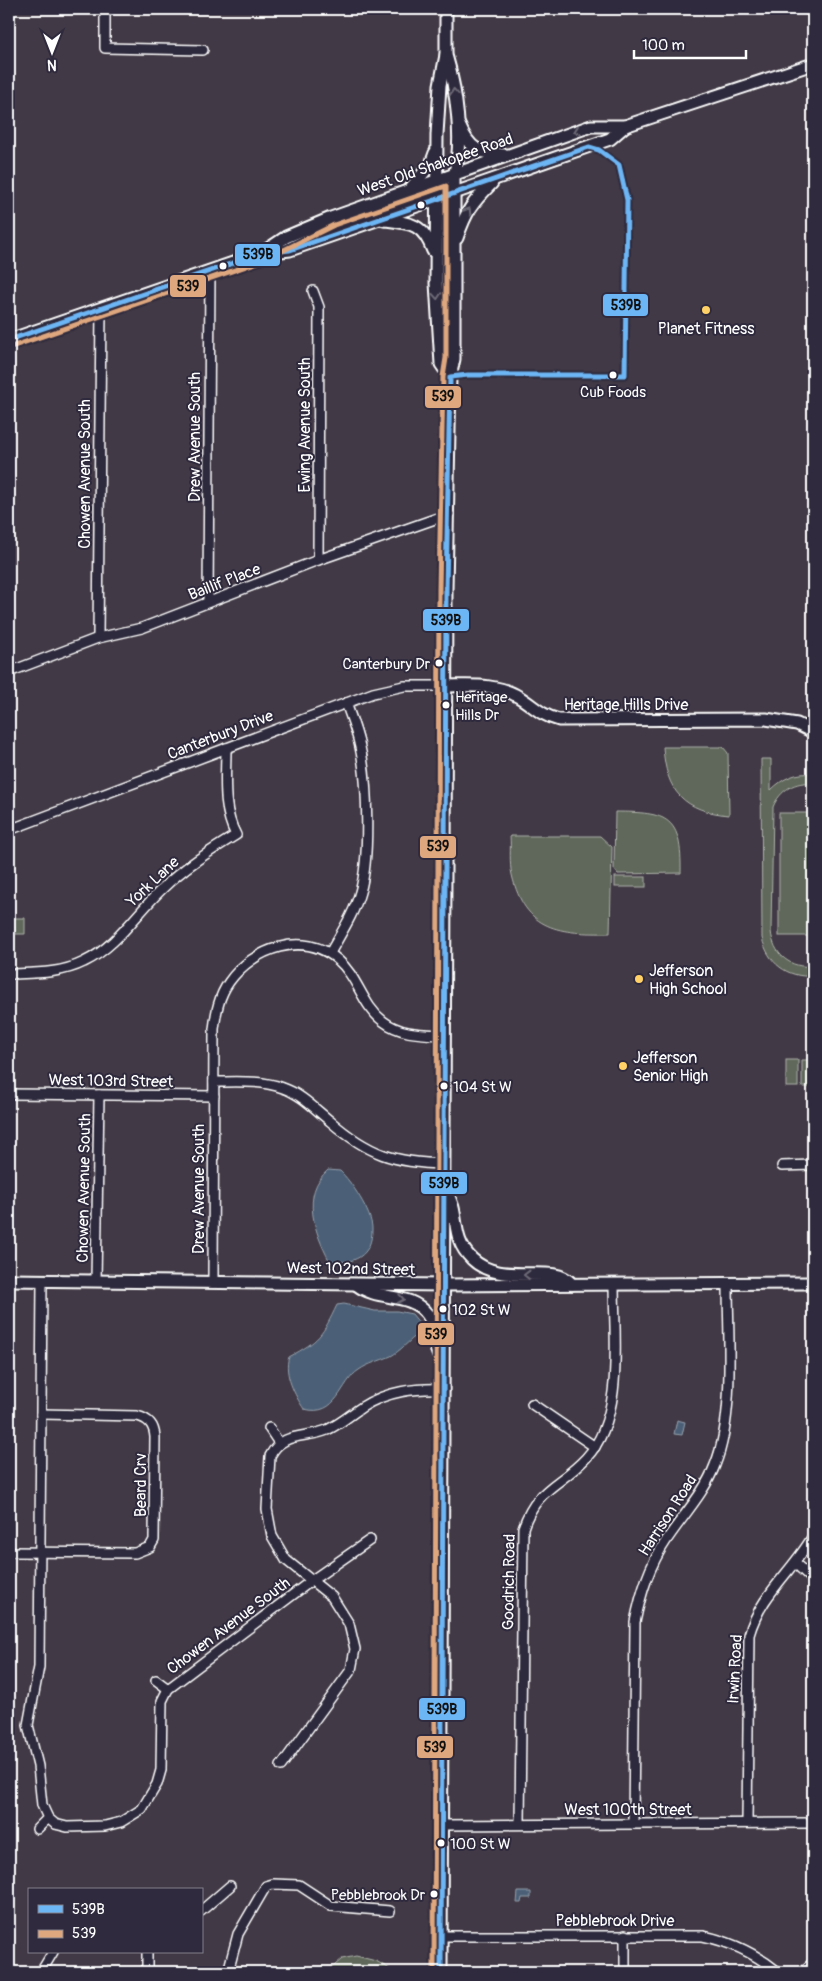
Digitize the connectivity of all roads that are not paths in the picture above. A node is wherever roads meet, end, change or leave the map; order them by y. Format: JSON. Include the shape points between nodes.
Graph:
{"nodes":[{"id":1,"x":105,"y":9,"type":"edge"},
{"id":2,"x":446,"y":9,"type":"edge"},
{"id":3,"x":202,"y":50,"type":"dead end"},
{"id":4,"x":446,"y":55,"type":"junction"},
{"id":5,"x":813,"y":64,"type":"edge"},
{"id":6,"x":457,"y":121,"type":"junction"},
{"id":7,"x":625,"y":126,"type":"junction"},
{"id":8,"x":437,"y":147,"type":"junction"},
{"id":9,"x":510,"y":155,"type":"junction"},
{"id":10,"x":454,"y":176,"type":"junction"},
{"id":11,"x":495,"y":181,"type":"junction"},
{"id":12,"x":437,"y":182,"type":"junction"},
{"id":13,"x":408,"y":192,"type":"junction"},
{"id":14,"x":454,"y":195,"type":"junction"},
{"id":15,"x":437,"y":200,"type":"junction"},
{"id":16,"x":380,"y":220,"type":"junction"},
{"id":17,"x":454,"y":249,"type":"junction"},
{"id":18,"x":262,"y":253,"type":"junction"},
{"id":19,"x":436,"y":259,"type":"junction"},
{"id":20,"x":210,"y":272,"type":"junction"},
{"id":21,"x":313,"y":291,"type":"dead end"},
{"id":22,"x":101,"y":309,"type":"junction"},
{"id":23,"x":9,"y":340,"type":"edge"},
{"id":24,"x":450,"y":376,"type":"junction"},
{"id":25,"x":449,"y":514,"type":"junction"},
{"id":26,"x":318,"y":560,"type":"junction"},
{"id":27,"x":208,"y":602,"type":"junction"},
{"id":28,"x":98,"y":638,"type":"junction"},
{"id":29,"x":9,"y":672,"type":"edge"},
{"id":30,"x":446,"y":686,"type":"junction"},
{"id":31,"x":346,"y":703,"type":"junction"},
{"id":32,"x":813,"y":732,"type":"edge"},
{"id":33,"x":226,"y":748,"type":"junction"},
{"id":34,"x":9,"y":830,"type":"edge"},
{"id":35,"x":330,"y":953,"type":"junction"},
{"id":36,"x":9,"y":974,"type":"edge"},
{"id":37,"x":445,"y":1035,"type":"junction"},
{"id":38,"x":214,"y":1082,"type":"junction"},
{"id":39,"x":9,"y":1094,"type":"edge"},
{"id":40,"x":99,"y":1095,"type":"junction"},
{"id":41,"x":214,"y":1096,"type":"junction"},
{"id":42,"x":444,"y":1164,"type":"junction"},
{"id":43,"x":813,"y":1165,"type":"edge"},
{"id":44,"x":782,"y":1166,"type":"dead end"},
{"id":45,"x":444,"y":1190,"type":"junction"},
{"id":46,"x":9,"y":1280,"type":"edge"},
{"id":47,"x":42,"y":1281,"type":"junction"},
{"id":48,"x":96,"y":1281,"type":"junction"},
{"id":49,"x":213,"y":1283,"type":"junction"},
{"id":50,"x":813,"y":1283,"type":"edge"},
{"id":51,"x":355,"y":1284,"type":"junction"},
{"id":52,"x":572,"y":1284,"type":"junction"},
{"id":53,"x":614,"y":1284,"type":"junction"},
{"id":54,"x":728,"y":1284,"type":"junction"},
{"id":55,"x":444,"y":1285,"type":"junction"},
{"id":56,"x":444,"y":1364,"type":"junction"},
{"id":57,"x":444,"y":1389,"type":"junction"},
{"id":58,"x":532,"y":1404,"type":"dead end"},
{"id":59,"x":41,"y":1414,"type":"junction"},
{"id":60,"x":268,"y":1428,"type":"dead end"},
{"id":61,"x":279,"y":1443,"type":"junction"},
{"id":62,"x":595,"y":1447,"type":"junction"},
{"id":63,"x":813,"y":1536,"type":"edge"},
{"id":64,"x":370,"y":1540,"type":"dead end"},
{"id":65,"x":9,"y":1552,"type":"edge"},
{"id":66,"x":40,"y":1552,"type":"junction"},
{"id":67,"x":794,"y":1563,"type":"junction"},
{"id":68,"x":813,"y":1580,"type":"edge"},
{"id":69,"x":311,"y":1581,"type":"junction"},
{"id":70,"x":156,"y":1680,"type":"dead end"},
{"id":71,"x":168,"y":1689,"type":"junction"},
{"id":72,"x":281,"y":1766,"type":"dead end"},
{"id":73,"x":48,"y":1818,"type":"junction"},
{"id":74,"x":747,"y":1823,"type":"junction"},
{"id":75,"x":813,"y":1823,"type":"edge"},
{"id":76,"x":520,"y":1824,"type":"junction"},
{"id":77,"x":634,"y":1824,"type":"junction"},
{"id":78,"x":442,"y":1825,"type":"junction"},
{"id":79,"x":37,"y":1829,"type":"dead end"},
{"id":80,"x":230,"y":1886,"type":"dead end"},
{"id":81,"x":202,"y":1909,"type":"edge"},
{"id":82,"x":390,"y":1911,"type":"dead end"},
{"id":83,"x":625,"y":1935,"type":"junction"},
{"id":84,"x":442,"y":1936,"type":"junction"},
{"id":85,"x":52,"y":1954,"type":"edge"},
{"id":86,"x":147,"y":1954,"type":"edge"},
{"id":87,"x":813,"y":1963,"type":"edge"},
{"id":88,"x":41,"y":1972,"type":"edge"},
{"id":89,"x":147,"y":1972,"type":"edge"},
{"id":90,"x":228,"y":1972,"type":"edge"},
{"id":91,"x":441,"y":1972,"type":"edge"},
{"id":92,"x":625,"y":1972,"type":"edge"},
{"id":93,"x":778,"y":1972,"type":"edge"},
{"id":94,"x":802,"y":1972,"type":"edge"}],
"edges":[{"from":1,"to":3,"type":"street","via":[[105,48]]},
{"from":2,"to":4,"type":"main road"},
{"from":6,"to":4,"type":"main road","one_way":true,"via":[[453,78]]},
{"from":4,"to":8,"type":"main road","via":[[440,85]]},
{"from":5,"to":7,"type":"main road","name":"West Old Shakopee Road"},
{"from":6,"to":9,"type":"main road","via":[[472,148],[484,154]]},
{"from":6,"to":10,"type":"main road"},
{"from":7,"to":9,"type":"main road","name":"West Old Shakopee Road","one_way":true,"via":[[591,126]]},
{"from":7,"to":11,"type":"main road","name":"West Old Shakopee Road","via":[[610,139]]},
{"from":8,"to":12,"type":"main road"},
{"from":8,"to":13,"type":"main road","via":[[431,164]]},
{"from":9,"to":10,"type":"main road","name":"West Old Shakopee Road"},
{"from":10,"to":12,"type":"main road","name":"West Old Shakopee Road"},
{"from":10,"to":14,"type":"main road"},
{"from":11,"to":14,"type":"main road","name":"West Old Shakopee Road"},
{"from":17,"to":11,"type":"main road","one_way":true,"via":[[464,215]]},
{"from":12,"to":13,"type":"main road","name":"West Old Shakopee Road"},
{"from":12,"to":15,"type":"main road"},
{"from":13,"to":18,"type":"main road","name":"West Old Shakopee Road","via":[[331,218],[286,237]]},
{"from":14,"to":15,"type":"main road","name":"West Old Shakopee Road"},
{"from":14,"to":17,"type":"main road"},
{"from":15,"to":16,"type":"main road","name":"West Old Shakopee Road"},
{"from":15,"to":19,"type":"main road"},
{"from":16,"to":18,"type":"main road","name":"West Old Shakopee Road","via":[[290,250]]},
{"from":16,"to":19,"type":"main road","via":[[413,224],[427,235]]},
{"from":17,"to":24,"type":"main road","via":[[454,359]]},
{"from":18,"to":20,"type":"main road","name":"West Old Shakopee Road"},
{"from":19,"to":24,"type":"main road","one_way":true,"via":[[441,364]]},
{"from":20,"to":22,"type":"main road","name":"West Old Shakopee Road"},
{"from":20,"to":27,"type":"street","name":"Drew Avenue South"},
{"from":21,"to":26,"type":"street","name":"Ewing Avenue South","via":[[319,307]]},
{"from":22,"to":23,"type":"main road","name":"West Old Shakopee Road"},
{"from":22,"to":28,"type":"street","name":"Chowen Avenue South"},
{"from":24,"to":25,"type":"main road"},
{"from":25,"to":26,"type":"street","name":"Baillif Place"},
{"from":25,"to":30,"type":"main road"},
{"from":26,"to":27,"type":"street","name":"Baillif Place"},
{"from":27,"to":28,"type":"street","name":"Baillif Place","via":[[142,628]]},
{"from":28,"to":29,"type":"street","name":"Baillif Place"},
{"from":30,"to":31,"type":"street","name":"Canterbury Drive","via":[[388,688]]},
{"from":30,"to":32,"type":"main road","name":"Heritage Hills Drive","via":[[496,687],[519,696],[537,712],[559,720],[766,720],[797,724]]},
{"from":30,"to":37,"type":"main road"},
{"from":31,"to":33,"type":"street","name":"Canterbury Drive"},
{"from":31,"to":35,"type":"street","via":[[360,746],[364,771],[366,857],[356,906]]},
{"from":33,"to":34,"type":"street","name":"Canterbury Drive"},
{"from":33,"to":36,"type":"street","name":"York Lane","via":[[226,804],[236,836],[164,887],[114,942],[99,953],[66,969]]},
{"from":35,"to":37,"type":"street","via":[[349,972],[366,1002],[384,1022],[409,1033]]},
{"from":35,"to":38,"type":"street","via":[[302,944],[283,946],[252,959],[240,969],[222,994],[216,1012]]},
{"from":37,"to":42,"type":"main road"},
{"from":38,"to":41,"type":"street","name":"Drew Avenue South"},
{"from":38,"to":42,"type":"street","via":[[259,1083],[283,1088],[372,1152],[404,1162]]},
{"from":39,"to":40,"type":"street","name":"West 103rd Street"},
{"from":40,"to":41,"type":"street","name":"West 103rd Street"},
{"from":40,"to":48,"type":"street","name":"Chowen Avenue South"},
{"from":41,"to":49,"type":"street","name":"Drew Avenue South"},
{"from":42,"to":45,"type":"main road"},
{"from":43,"to":44,"type":"street"},
{"from":52,"to":45,"type":"main road","one_way":true,"via":[[562,1276],[508,1275],[485,1269],[467,1254],[457,1235],[451,1200]]},
{"from":45,"to":55,"type":"main road"},
{"from":46,"to":47,"type":"main road","name":"West 102nd Street"},
{"from":47,"to":48,"type":"main road","name":"West 102nd Street"},
{"from":47,"to":59,"type":"street"},
{"from":48,"to":49,"type":"main road","name":"West 102nd Street"},
{"from":49,"to":51,"type":"main road","name":"West 102nd Street"},
{"from":50,"to":54,"type":"main road","name":"West 102nd Street"},
{"from":51,"to":55,"type":"main road","name":"West 102nd Street"},
{"from":51,"to":56,"type":"main road","one_way":true,"via":[[375,1294],[411,1300],[422,1308],[434,1327],[438,1355]]},
{"from":52,"to":53,"type":"main road","name":"West 102nd Street"},
{"from":52,"to":55,"type":"main road","name":"West 102nd Street"},
{"from":53,"to":54,"type":"main road","name":"West 102nd Street"},
{"from":53,"to":62,"type":"street","name":"Goodrich Road","via":[[612,1410]]},
{"from":54,"to":77,"type":"street","name":"Harrison Road","via":[[727,1420],[722,1443],[706,1485],[655,1558],[637,1615],[634,1645]]},
{"from":55,"to":56,"type":"main road"},
{"from":56,"to":57,"type":"main road"},
{"from":57,"to":61,"type":"street","via":[[418,1389],[393,1394],[362,1407],[324,1431],[288,1437]]},
{"from":57,"to":78,"type":"main road"},
{"from":58,"to":62,"type":"street"},
{"from":59,"to":66,"type":"street"},
{"from":59,"to":66,"type":"street","name":"Beard Crv","via":[[137,1416],[150,1423],[155,1437],[155,1532],[150,1547],[135,1553]]},
{"from":60,"to":61,"type":"street"},
{"from":61,"to":69,"type":"street","via":[[268,1464],[268,1523],[282,1554]]},
{"from":62,"to":76,"type":"street","name":"Goodrich Road","via":[[580,1464],[541,1495],[523,1528]]},
{"from":63,"to":67,"type":"street","name":"Irwin Road"},
{"from":64,"to":69,"type":"street","name":"Chowen Avenue South"},
{"from":65,"to":66,"type":"street","name":"Beard Crv"},
{"from":66,"to":73,"type":"street","via":[[40,1667],[28,1725],[38,1766],[42,1804]]},
{"from":67,"to":68,"type":"street"},
{"from":67,"to":74,"type":"street","name":"Irwin Road","via":[[762,1604],[749,1636]]},
{"from":69,"to":71,"type":"street","name":"Chowen Avenue South"},
{"from":69,"to":72,"type":"street","via":[[321,1586],[341,1609],[354,1638],[354,1660],[348,1674]]},
{"from":70,"to":71,"type":"street"},
{"from":71,"to":73,"type":"street","name":"Chowen Avenue South","via":[[162,1701],[161,1770],[157,1784],[142,1809],[121,1822],[105,1826],[67,1827]]},
{"from":73,"to":79,"type":"street"},
{"from":74,"to":75,"type":"street","name":"West 100th Street"},
{"from":74,"to":77,"type":"street","name":"West 100th Street"},
{"from":76,"to":77,"type":"street","name":"West 100th Street"},
{"from":76,"to":78,"type":"street","name":"West 100th Street"},
{"from":78,"to":84,"type":"main road"},
{"from":80,"to":81,"type":"street"},
{"from":82,"to":90,"type":"street","via":[[331,1906],[299,1885],[266,1886],[238,1934]]},
{"from":83,"to":84,"type":"street","name":"Pebblebrook Drive"},
{"from":83,"to":92,"type":"street"},
{"from":83,"to":93,"type":"street","name":"Pebblebrook Drive","via":[[689,1935],[724,1941],[762,1959]]},
{"from":84,"to":91,"type":"main road"},
{"from":85,"to":88,"type":"street"},
{"from":86,"to":89,"type":"street"},
{"from":87,"to":94,"type":"street"}]}
